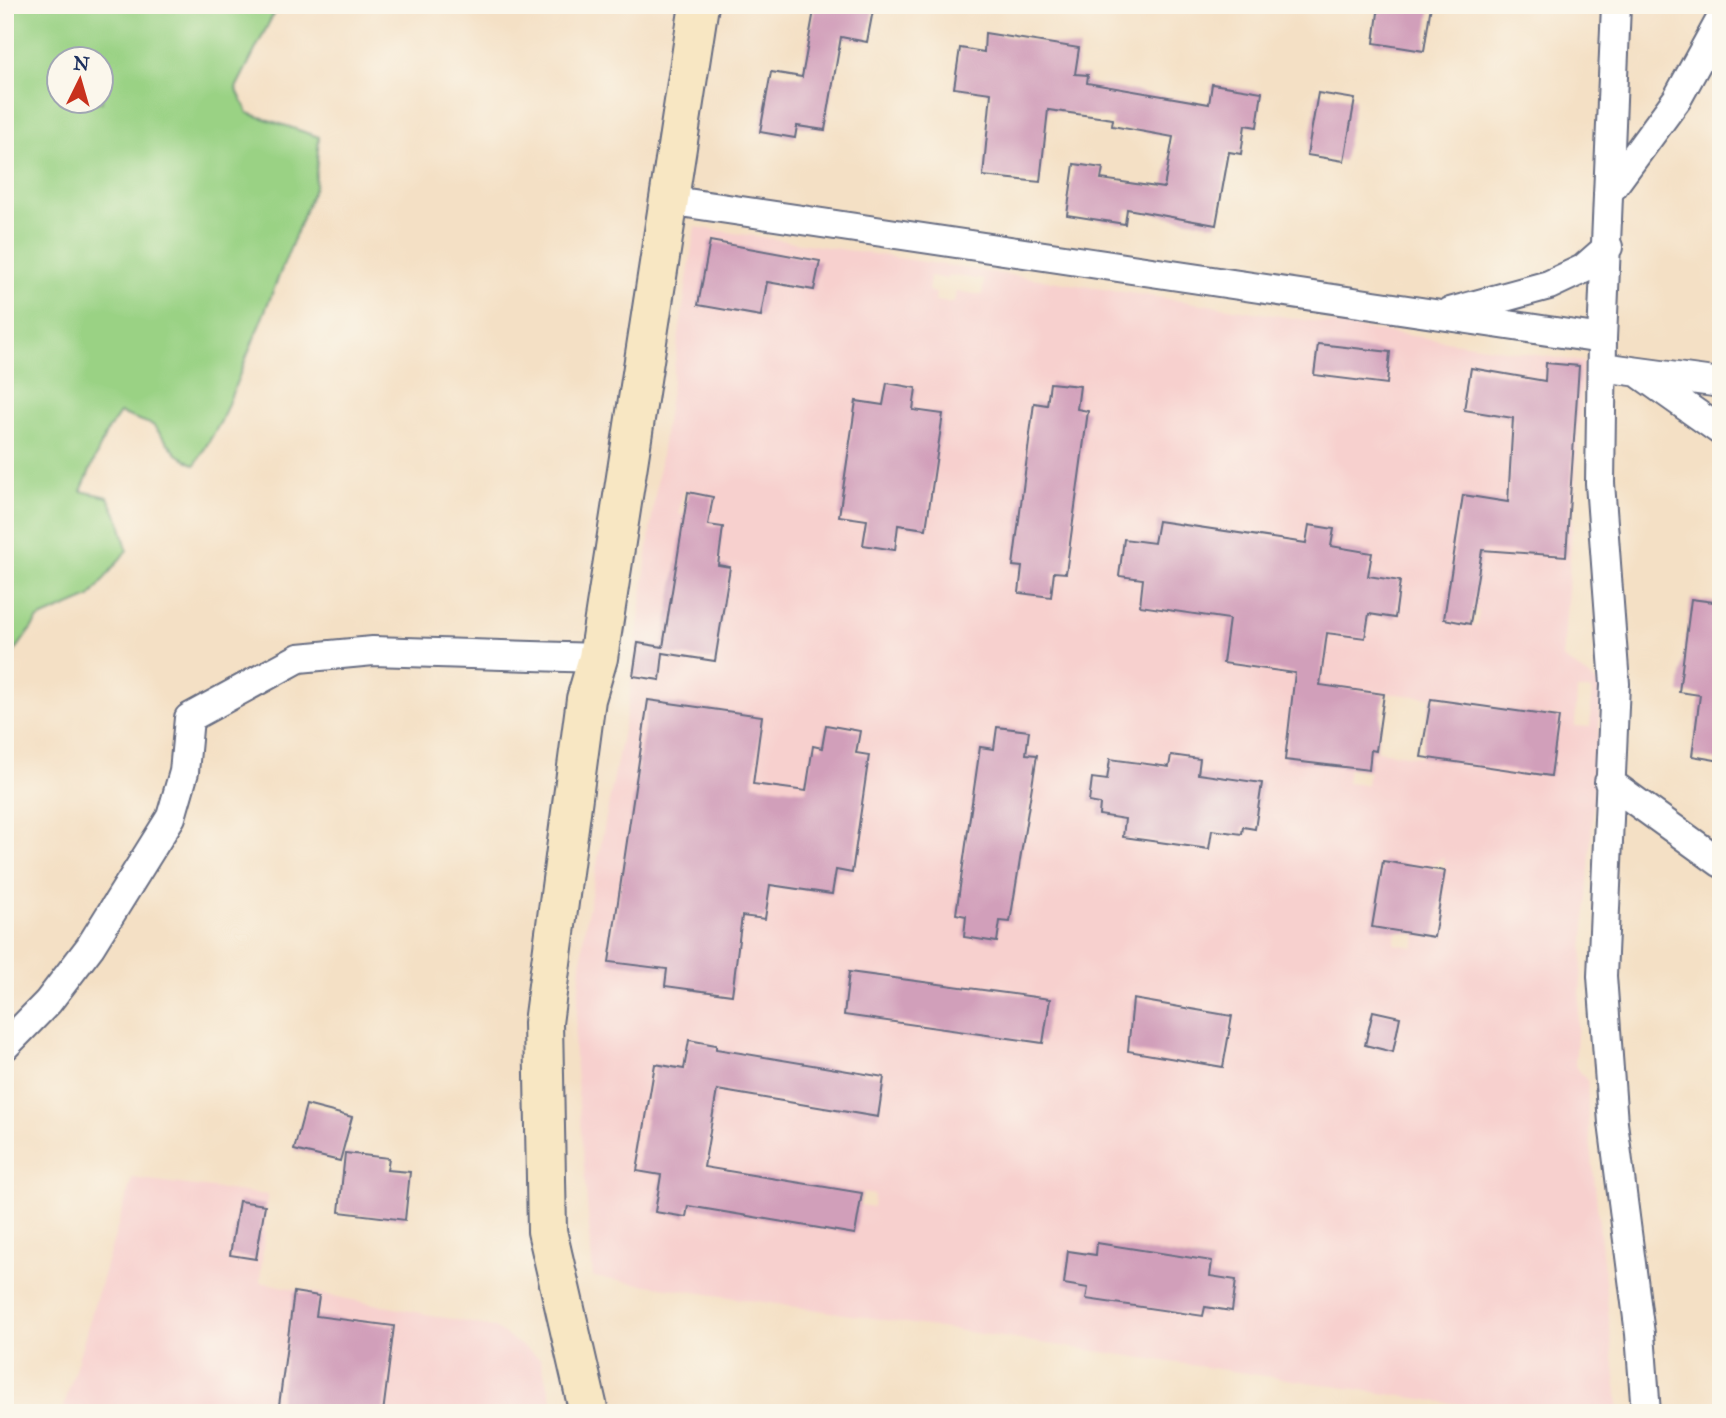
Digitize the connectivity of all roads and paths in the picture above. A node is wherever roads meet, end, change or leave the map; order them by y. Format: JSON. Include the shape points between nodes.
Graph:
{"nodes":[{"id":1,"x":699,"y":5,"type":"edge"},
{"id":2,"x":1616,"y":5,"type":"edge"},
{"id":3,"x":1721,"y":19,"type":"edge"},
{"id":4,"x":1608,"y":193,"type":"junction"},
{"id":5,"x":667,"y":200,"type":"junction"},
{"id":6,"x":1608,"y":247,"type":"junction"},
{"id":7,"x":1441,"y":314,"type":"junction"},
{"id":8,"x":1602,"y":339,"type":"junction"},
{"id":9,"x":1602,"y":367,"type":"junction"},
{"id":10,"x":1637,"y":372,"type":"junction"},
{"id":11,"x":1721,"y":383,"type":"edge"},
{"id":12,"x":1721,"y":431,"type":"edge"},
{"id":13,"x":598,"y":658,"type":"junction"},
{"id":14,"x":1609,"y":782,"type":"junction"},
{"id":15,"x":1721,"y":863,"type":"edge"},
{"id":16,"x":5,"y":1046,"type":"edge"},
{"id":17,"x":589,"y":1413,"type":"edge"},
{"id":18,"x":1646,"y":1413,"type":"edge"}],
"edges":[{"from":1,"to":5,"type":"main road"},
{"from":2,"to":4,"type":"street"},
{"from":3,"to":4,"type":"street","via":[[1677,99]]},
{"from":4,"to":6,"type":"street"},
{"from":5,"to":7,"type":"street"},
{"from":5,"to":13,"type":"main road"},
{"from":6,"to":7,"type":"street","via":[[1583,269],[1549,285]]},
{"from":6,"to":8,"type":"street"},
{"from":7,"to":8,"type":"street"},
{"from":8,"to":9,"type":"street"},
{"from":9,"to":10,"type":"street"},
{"from":9,"to":14,"type":"street","via":[[1600,482],[1615,684]]},
{"from":10,"to":11,"type":"street"},
{"from":10,"to":12,"type":"street"},
{"from":13,"to":16,"type":"street","via":[[373,651],[299,658],[189,718],[184,772],[171,817],[90,947],[48,1002]]},
{"from":13,"to":17,"type":"main road","via":[[586,699],[542,1023],[547,1231]]},
{"from":14,"to":15,"type":"street"},
{"from":14,"to":18,"type":"street","via":[[1602,976]]}]}
